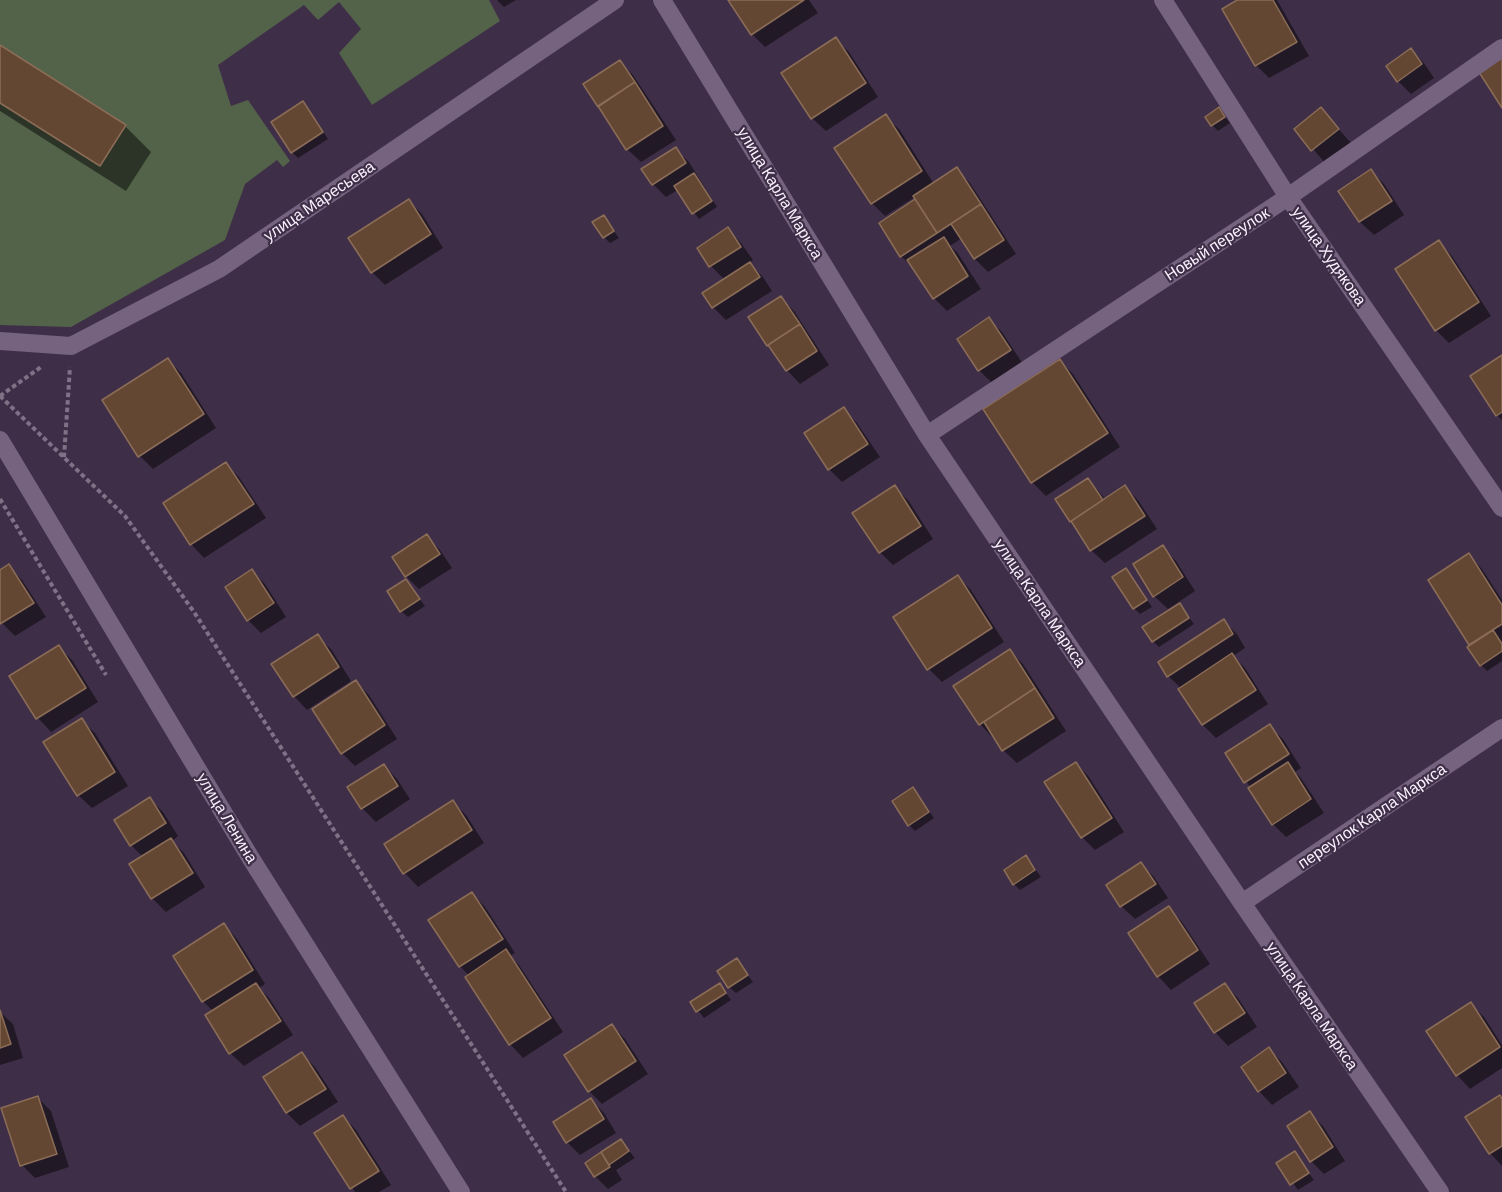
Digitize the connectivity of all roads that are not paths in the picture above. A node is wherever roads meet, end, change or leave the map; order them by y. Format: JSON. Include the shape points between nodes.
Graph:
{"nodes":[{"id":1,"x":615,"y":0,"type":"edge"},
{"id":2,"x":662,"y":0,"type":"edge"},
{"id":3,"x":1162,"y":0,"type":"edge"},
{"id":4,"x":1502,"y":48,"type":"edge"},
{"id":5,"x":1288,"y":197,"type":"junction"},
{"id":6,"x":0,"y":341,"type":"edge"},
{"id":7,"x":927,"y":435,"type":"junction"},
{"id":8,"x":0,"y":440,"type":"edge"},
{"id":9,"x":1502,"y":508,"type":"edge"},
{"id":10,"x":1502,"y":728,"type":"edge"},
{"id":11,"x":1242,"y":903,"type":"junction"},
{"id":12,"x":461,"y":1192,"type":"edge"},
{"id":13,"x":1440,"y":1192,"type":"edge"}],
"edges":[{"from":1,"to":6,"type":"street","name":"улица Маресьева","via":[[219,269],[71,346]]},
{"from":2,"to":7,"type":"street","name":"улица Карла Маркса"},
{"from":3,"to":5,"type":"street","name":"улица Худякова"},
{"from":4,"to":5,"type":"street","name":"Новый переулок"},
{"from":5,"to":7,"type":"street","name":"Новый переулок"},
{"from":5,"to":9,"type":"street","name":"улица Худякова"},
{"from":7,"to":11,"type":"street","name":"улица Карла Маркса"},
{"from":8,"to":12,"type":"street","name":"улица Ленина","via":[[250,857]]},
{"from":10,"to":11,"type":"street","name":"переулок Карла Маркса"},
{"from":11,"to":13,"type":"street","name":"улица Карла Маркса"}]}
